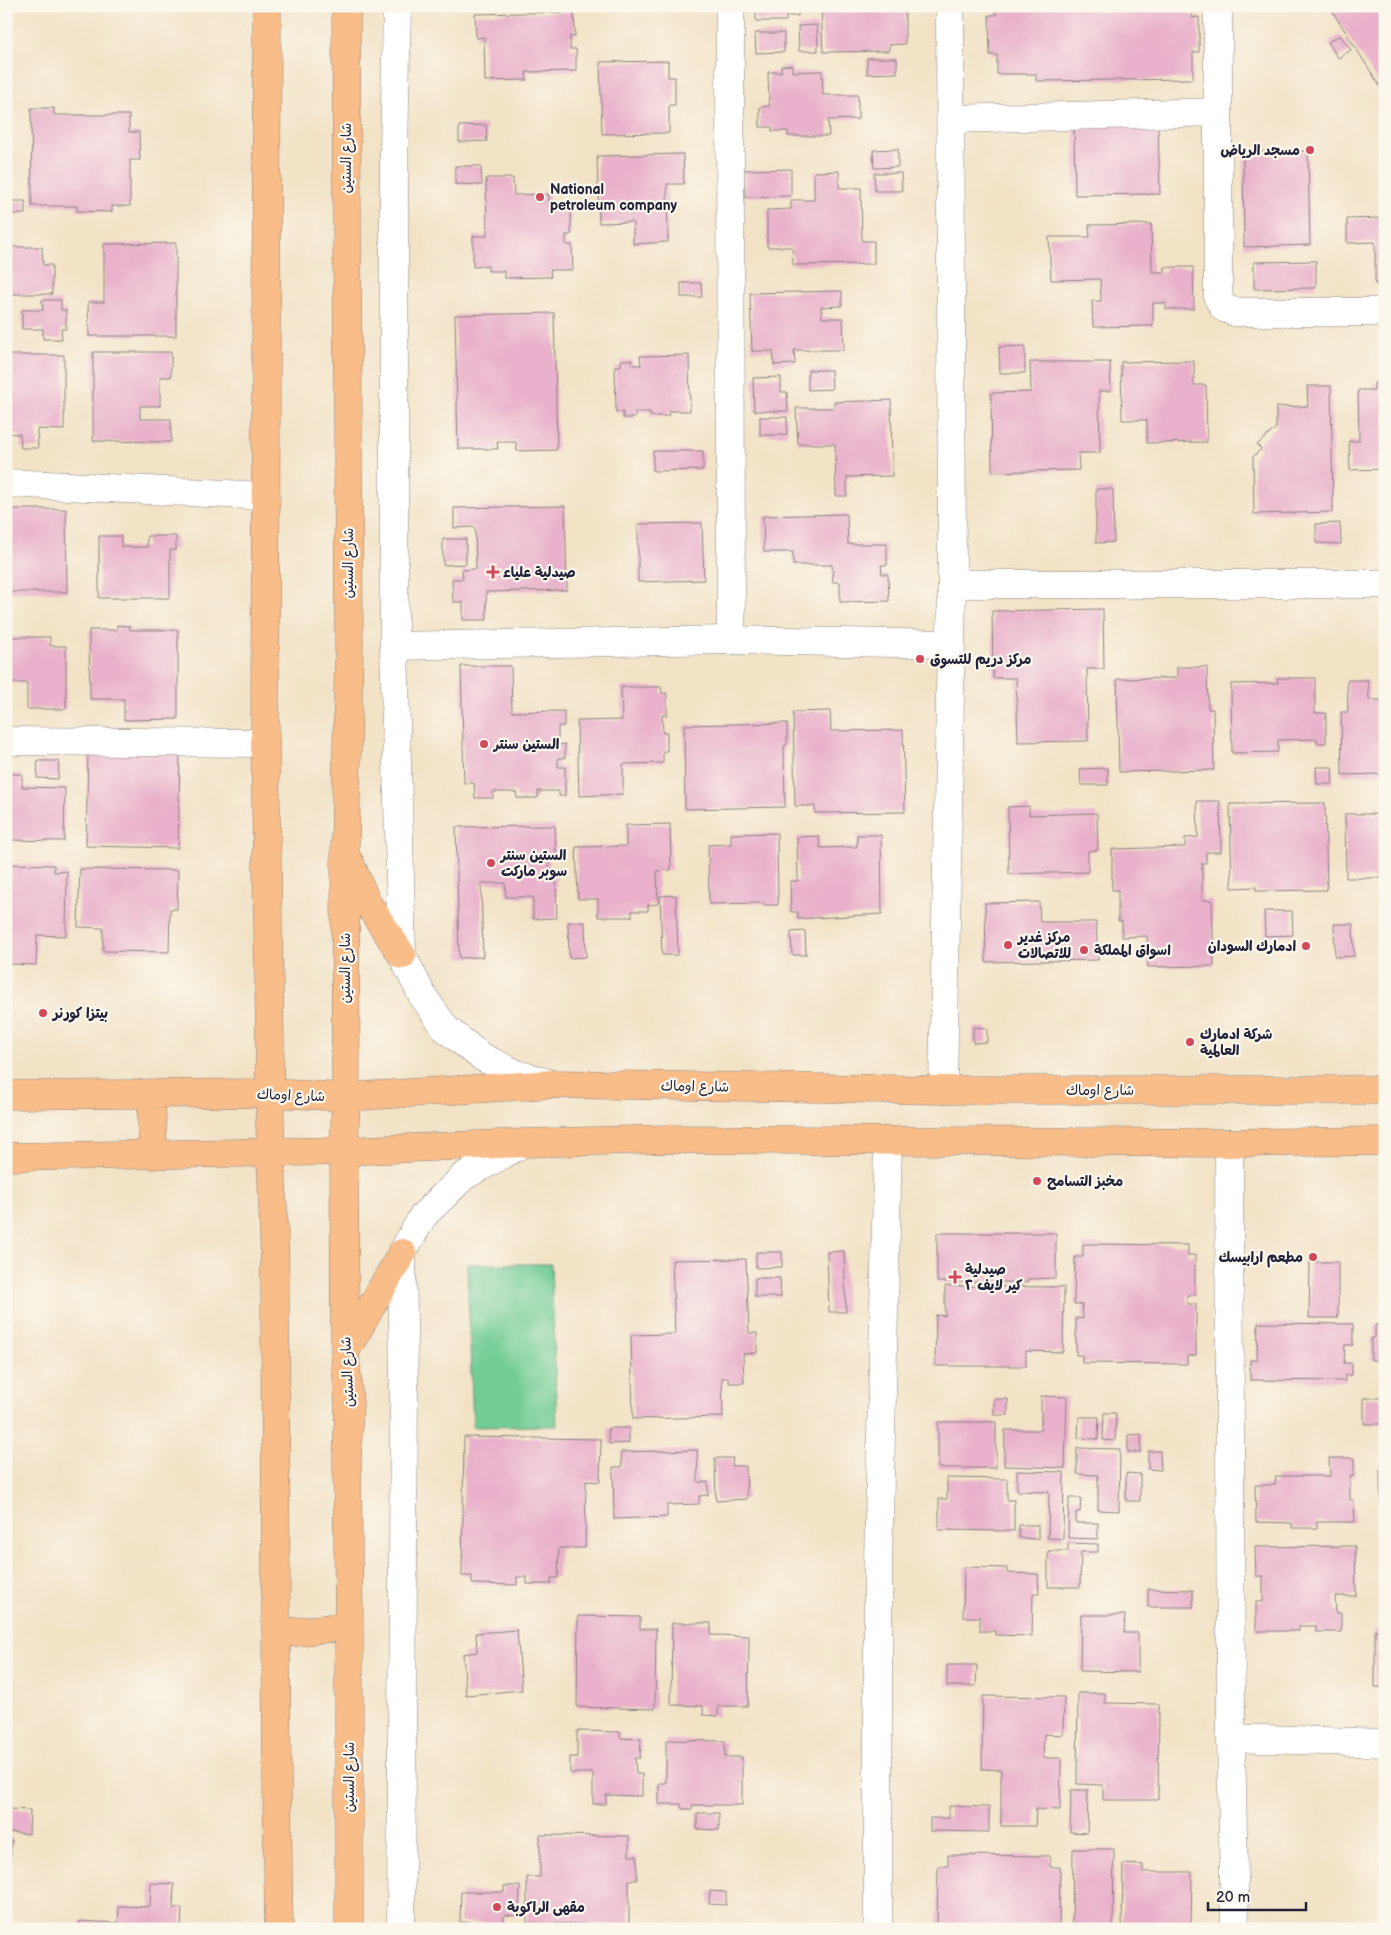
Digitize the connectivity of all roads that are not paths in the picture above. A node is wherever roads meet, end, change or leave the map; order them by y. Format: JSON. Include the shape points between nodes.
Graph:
{"nodes":[{"id":1,"x":267,"y":6,"type":"edge"},
{"id":2,"x":346,"y":6,"type":"edge"},
{"id":3,"x":397,"y":6,"type":"edge"},
{"id":4,"x":730,"y":6,"type":"edge"},
{"id":5,"x":950,"y":6,"type":"edge"},
{"id":6,"x":1218,"y":6,"type":"edge"},
{"id":7,"x":1218,"y":112,"type":"junction"},
{"id":8,"x":952,"y":119,"type":"junction"},
{"id":9,"x":1385,"y":312,"type":"edge"},
{"id":10,"x":6,"y":483,"type":"edge"},
{"id":11,"x":266,"y":496,"type":"junction"},
{"id":12,"x":952,"y":584,"type":"junction"},
{"id":13,"x":1385,"y":584,"type":"edge"},
{"id":14,"x":731,"y":640,"type":"junction"},
{"id":15,"x":950,"y":644,"type":"junction"},
{"id":16,"x":394,"y":646,"type":"junction"},
{"id":17,"x":6,"y":742,"type":"edge"},
{"id":18,"x":266,"y":743,"type":"junction"},
{"id":19,"x":345,"y":851,"type":"junction"},
{"id":20,"x":402,"y":955,"type":"junction"},
{"id":21,"x":553,"y":1084,"type":"junction"},
{"id":22,"x":943,"y":1090,"type":"junction"},
{"id":23,"x":1385,"y":1090,"type":"edge"},
{"id":24,"x":151,"y":1093,"type":"junction"},
{"id":25,"x":268,"y":1094,"type":"junction"},
{"id":26,"x":6,"y":1095,"type":"edge"},
{"id":27,"x":346,"y":1096,"type":"junction"},
{"id":28,"x":1385,"y":1141,"type":"edge"},
{"id":29,"x":888,"y":1142,"type":"junction"},
{"id":30,"x":524,"y":1143,"type":"junction"},
{"id":31,"x":1229,"y":1143,"type":"junction"},
{"id":32,"x":344,"y":1151,"type":"junction"},
{"id":33,"x":270,"y":1153,"type":"junction"},
{"id":34,"x":153,"y":1155,"type":"junction"},
{"id":35,"x":6,"y":1157,"type":"edge"},
{"id":36,"x":402,"y":1253,"type":"junction"},
{"id":37,"x":345,"y":1354,"type":"junction"},
{"id":38,"x":350,"y":1626,"type":"junction"},
{"id":39,"x":276,"y":1634,"type":"junction"},
{"id":40,"x":1231,"y":1738,"type":"junction"},
{"id":41,"x":1385,"y":1743,"type":"edge"},
{"id":42,"x":279,"y":1929,"type":"edge"},
{"id":43,"x":349,"y":1929,"type":"edge"},
{"id":44,"x":401,"y":1929,"type":"edge"},
{"id":45,"x":878,"y":1929,"type":"edge"},
{"id":46,"x":1235,"y":1929,"type":"edge"}],
"edges":[{"from":1,"to":11,"type":"main road"},
{"from":2,"to":19,"type":"main road","name":"شارع الستين","via":[[348,645]]},
{"from":3,"to":16,"type":"street"},
{"from":4,"to":14,"type":"street"},
{"from":5,"to":8,"type":"street"},
{"from":6,"to":7,"type":"street"},
{"from":7,"to":8,"type":"street"},
{"from":7,"to":9,"type":"street","via":[[1218,298],[1224,308],[1235,312]]},
{"from":8,"to":12,"type":"street"},
{"from":10,"to":11,"type":"street"},
{"from":11,"to":18,"type":"main road"},
{"from":12,"to":13,"type":"street"},
{"from":12,"to":15,"type":"street"},
{"from":14,"to":15,"type":"street"},
{"from":14,"to":16,"type":"street"},
{"from":15,"to":22,"type":"street"},
{"from":16,"to":20,"type":"street"},
{"from":17,"to":18,"type":"street"},
{"from":18,"to":25,"type":"main road"},
{"from":19,"to":20,"type":"main road","via":[[366,901]]},
{"from":19,"to":27,"type":"main road","name":"شارع الستين"},
{"from":20,"to":21,"type":"street","via":[[422,995],[446,1029],[482,1056],[517,1074]]},
{"from":21,"to":22,"type":"main road","name":"شارع اوماك"},
{"from":21,"to":27,"type":"main road","name":"شارع اوماك"},
{"from":22,"to":23,"type":"main road","name":"شارع اوماك"},
{"from":24,"to":25,"type":"main road","name":"شارع اوماك"},
{"from":24,"to":26,"type":"main road","name":"شارع اوماك"},
{"from":24,"to":34,"type":"main road"},
{"from":25,"to":27,"type":"main road","name":"شارع اوماك"},
{"from":25,"to":33,"type":"main road"},
{"from":27,"to":32,"type":"main road","name":"شارع الستين"},
{"from":28,"to":31,"type":"main road"},
{"from":29,"to":30,"type":"main road","via":[[668,1139]]},
{"from":29,"to":31,"type":"main road"},
{"from":29,"to":45,"type":"street","via":[[878,1563]]},
{"from":30,"to":32,"type":"main road"},
{"from":30,"to":36,"type":"street","via":[[464,1176],[423,1216]]},
{"from":31,"to":40,"type":"street"},
{"from":32,"to":33,"type":"main road"},
{"from":32,"to":37,"type":"main road","name":"شارع الستين"},
{"from":33,"to":34,"type":"main road"},
{"from":33,"to":39,"type":"main road","via":[[276,1280]]},
{"from":34,"to":35,"type":"main road"},
{"from":36,"to":37,"type":"main road"},
{"from":36,"to":44,"type":"street"},
{"from":37,"to":38,"type":"main road","name":"شارع الستين","via":[[350,1403],[347,1460]]},
{"from":38,"to":39,"type":"main road"},
{"from":38,"to":43,"type":"main road","name":"شارع الستين"},
{"from":39,"to":42,"type":"main road"},
{"from":40,"to":41,"type":"street"},
{"from":40,"to":46,"type":"street"}]}
